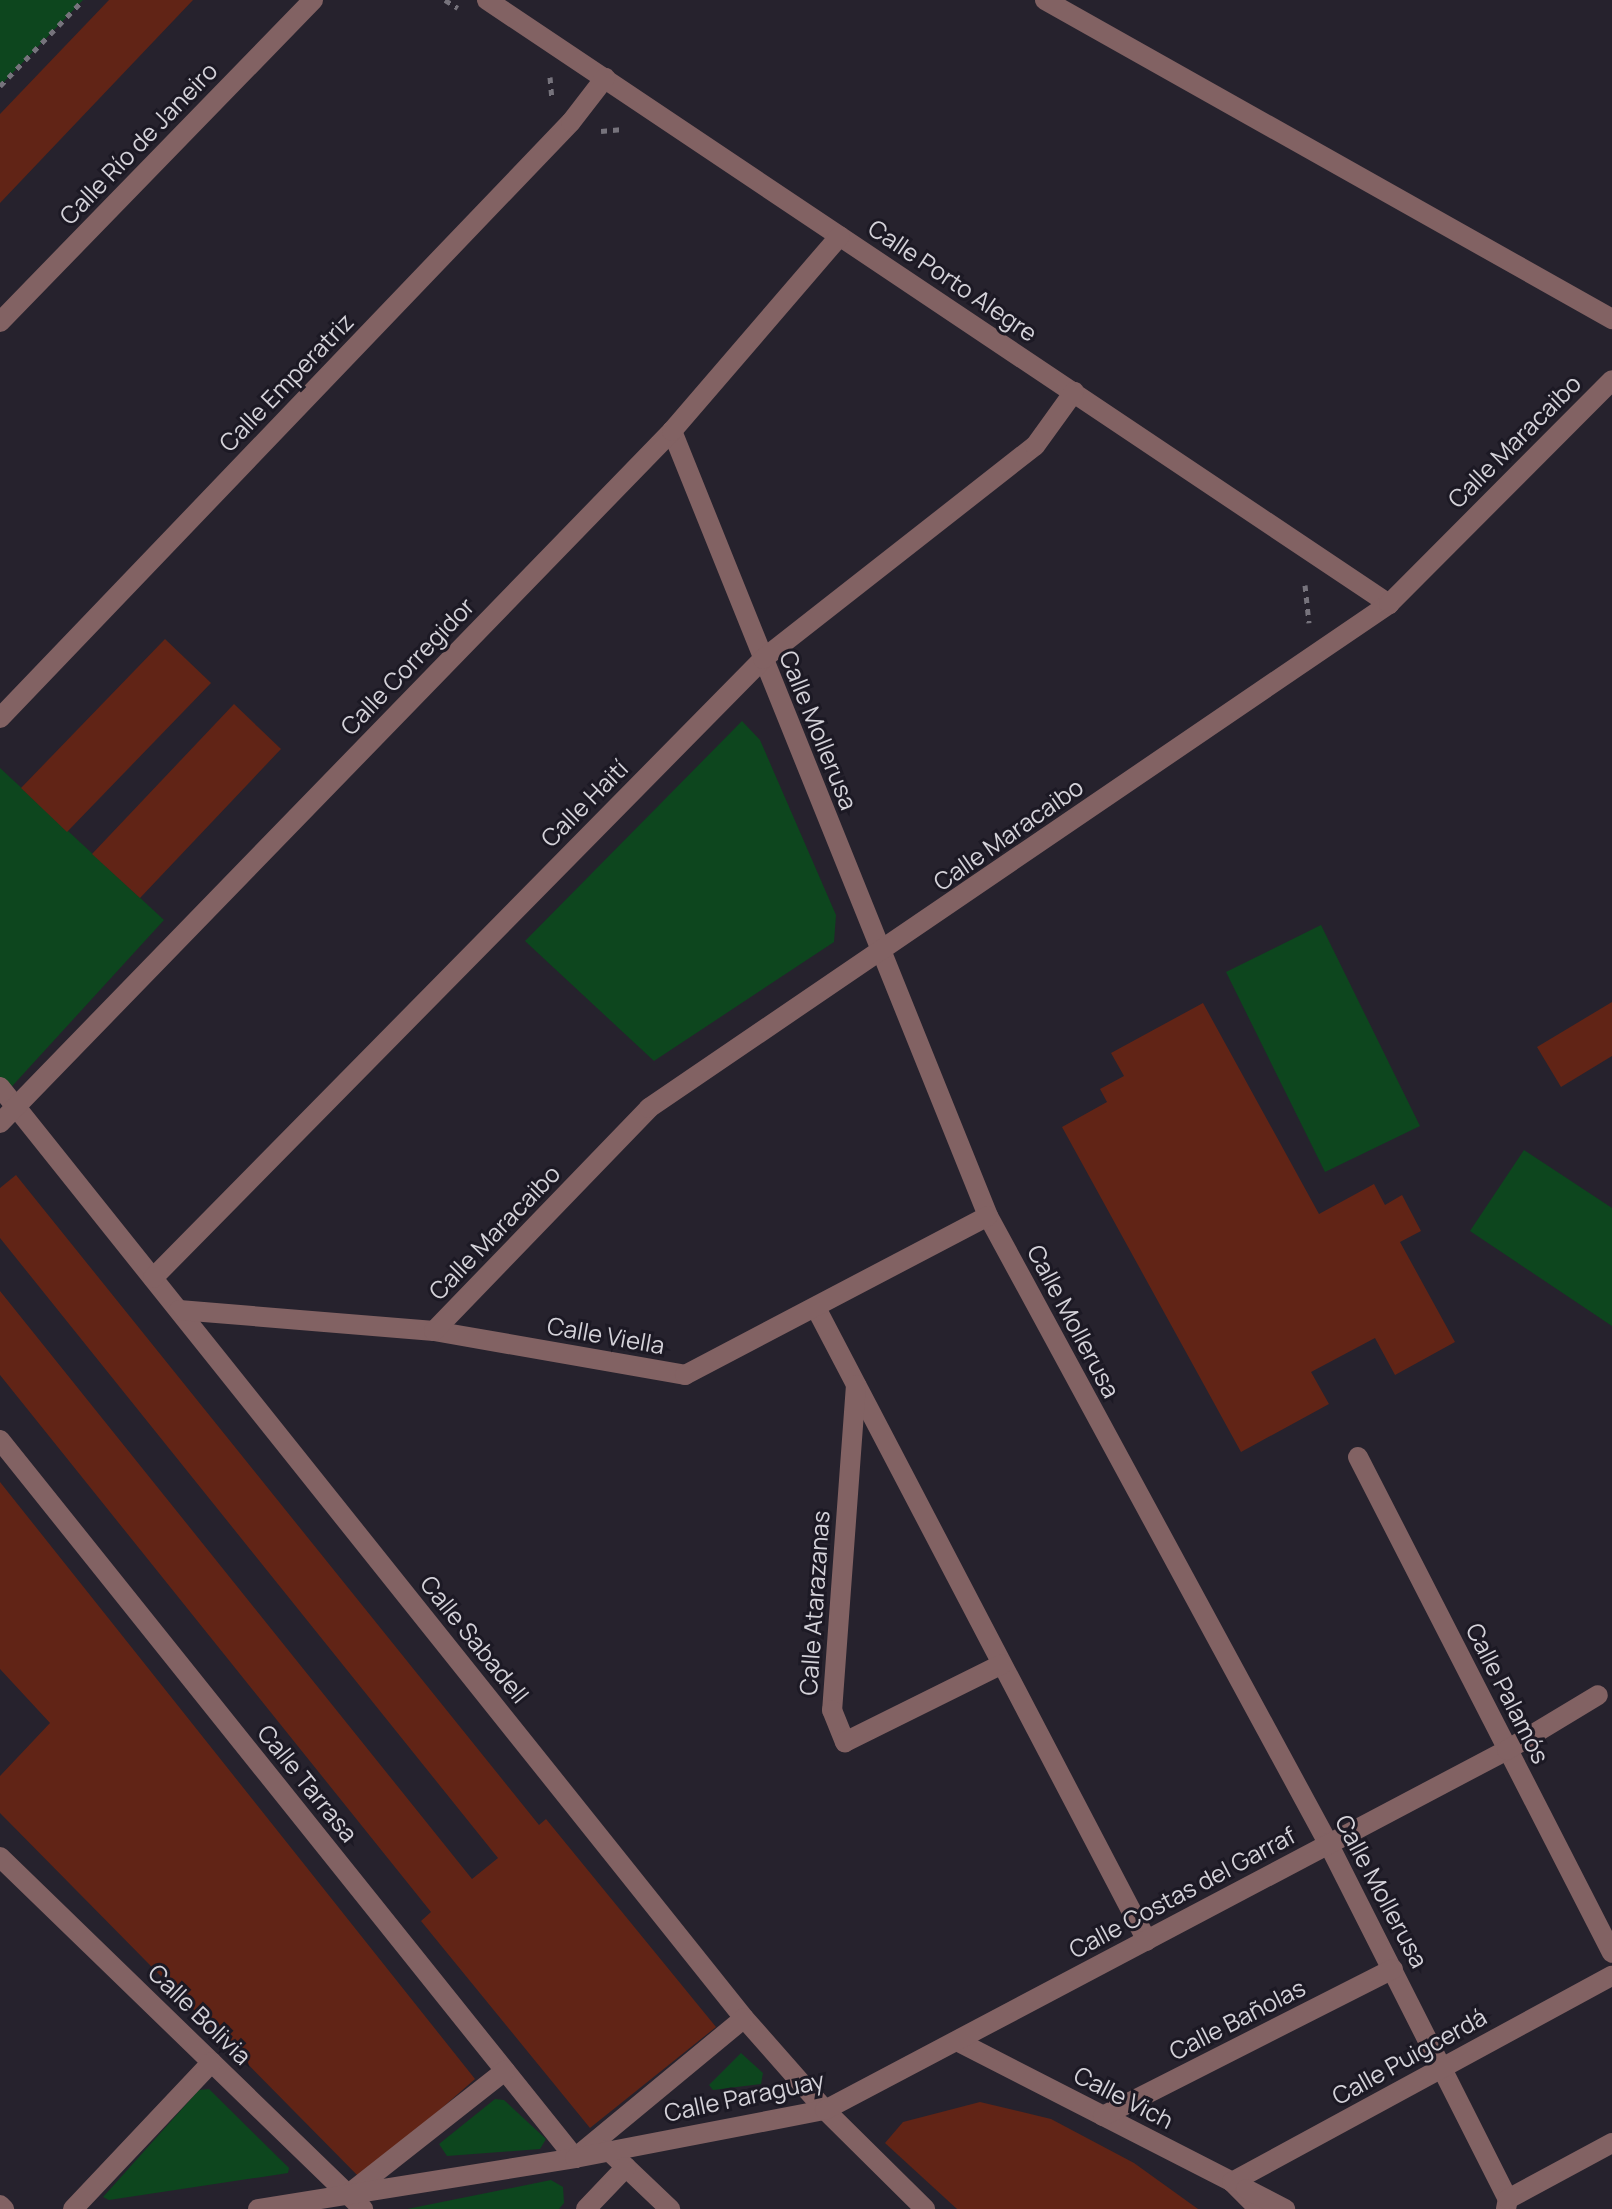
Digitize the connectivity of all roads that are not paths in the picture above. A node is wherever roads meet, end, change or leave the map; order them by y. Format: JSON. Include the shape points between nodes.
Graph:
{"nodes":[{"id":1,"x":313,"y":0,"type":"edge"},
{"id":2,"x":487,"y":0,"type":"edge"},
{"id":3,"x":1045,"y":0,"type":"edge"},
{"id":4,"x":605,"y":78,"type":"junction"},
{"id":5,"x":840,"y":236,"type":"junction"},
{"id":6,"x":1612,"y":319,"type":"edge"},
{"id":7,"x":0,"y":322,"type":"edge"},
{"id":8,"x":1612,"y":380,"type":"edge"},
{"id":9,"x":1074,"y":392,"type":"junction"},
{"id":10,"x":672,"y":431,"type":"junction"},
{"id":11,"x":1389,"y":604,"type":"junction"},
{"id":12,"x":763,"y":659,"type":"junction"},
{"id":13,"x":0,"y":718,"type":"edge"},
{"id":14,"x":880,"y":954,"type":"junction"},
{"id":15,"x":0,"y":1087,"type":"edge"},
{"id":16,"x":16,"y":1107,"type":"junction"},
{"id":17,"x":0,"y":1123,"type":"edge"},
{"id":18,"x":988,"y":1216,"type":"junction"},
{"id":19,"x":153,"y":1278,"type":"junction"},
{"id":20,"x":816,"y":1308,"type":"junction"},
{"id":21,"x":179,"y":1310,"type":"junction"},
{"id":22,"x":434,"y":1331,"type":"junction"},
{"id":23,"x":856,"y":1385,"type":"junction"},
{"id":24,"x":0,"y":1440,"type":"edge"},
{"id":25,"x":1358,"y":1457,"type":"dead end"},
{"id":26,"x":1002,"y":1664,"type":"junction"},
{"id":27,"x":1598,"y":1695,"type":"dead end"},
{"id":28,"x":1507,"y":1750,"type":"junction"},
{"id":29,"x":1328,"y":1843,"type":"junction"},
{"id":30,"x":0,"y":1857,"type":"edge"},
{"id":31,"x":1147,"y":1941,"type":"junction"},
{"id":32,"x":1612,"y":1953,"type":"edge"},
{"id":33,"x":1393,"y":1969,"type":"junction"},
{"id":34,"x":1612,"y":1976,"type":"edge"},
{"id":35,"x":744,"y":2018,"type":"junction"},
{"id":36,"x":959,"y":2042,"type":"junction"},
{"id":37,"x":212,"y":2062,"type":"junction"},
{"id":38,"x":1443,"y":2066,"type":"junction"},
{"id":39,"x":505,"y":2071,"type":"junction"},
{"id":40,"x":825,"y":2110,"type":"junction"},
{"id":41,"x":1103,"y":2116,"type":"junction"},
{"id":42,"x":1612,"y":2143,"type":"edge"},
{"id":43,"x":608,"y":2150,"type":"junction"},
{"id":44,"x":575,"y":2158,"type":"junction"},
{"id":45,"x":626,"y":2167,"type":"junction"},
{"id":46,"x":1232,"y":2182,"type":"junction"},
{"id":47,"x":356,"y":2202,"type":"edge"},
{"id":48,"x":1507,"y":2204,"type":"edge"},
{"id":49,"x":73,"y":2209,"type":"edge"},
{"id":50,"x":258,"y":2209,"type":"edge"},
{"id":51,"x":586,"y":2209,"type":"edge"},
{"id":52,"x":670,"y":2209,"type":"edge"},
{"id":53,"x":925,"y":2209,"type":"edge"},
{"id":54,"x":1259,"y":2209,"type":"edge"},
{"id":55,"x":1285,"y":2209,"type":"edge"}],
"edges":[{"from":1,"to":7,"type":"street","name":"Calle Río de Janeiro"},
{"from":2,"to":4,"type":"street","name":"Calle Porto Alegre"},
{"from":3,"to":6,"type":"street"},
{"from":4,"to":5,"type":"street","name":"Calle Porto Alegre"},
{"from":4,"to":13,"type":"street","name":"Calle Emperatriz","via":[[571,122]]},
{"from":5,"to":9,"type":"street","name":"Calle Porto Alegre"},
{"from":5,"to":10,"type":"street","name":"Calle Corregidor"},
{"from":8,"to":11,"type":"street","name":"Calle Maracaibo"},
{"from":9,"to":11,"type":"street","name":"Calle Porto Alegre"},
{"from":9,"to":12,"type":"street","name":"Calle Haití","via":[[1035,446]]},
{"from":10,"to":12,"type":"street","name":"Calle Mollerusa"},
{"from":10,"to":16,"type":"street","name":"Calle Corregidor"},
{"from":11,"to":14,"type":"street","name":"Calle Maracaibo"},
{"from":12,"to":14,"type":"street","name":"Calle Mollerusa"},
{"from":12,"to":19,"type":"street","name":"Calle Haití"},
{"from":14,"to":18,"type":"street","name":"Calle Mollerusa"},
{"from":14,"to":22,"type":"street","name":"Calle Maracaibo","via":[[649,1108]]},
{"from":15,"to":16,"type":"street","name":"Calle Sabadell"},
{"from":16,"to":17,"type":"street","name":"Calle Corregidor"},
{"from":16,"to":19,"type":"street","name":"Calle Sabadell"},
{"from":18,"to":20,"type":"street","name":"Calle Viella"},
{"from":18,"to":29,"type":"street","name":"Calle Mollerusa"},
{"from":19,"to":21,"type":"street","name":"Calle Sabadell"},
{"from":20,"to":22,"type":"street","name":"Calle Viella","via":[[685,1375]]},
{"from":20,"to":23,"type":"street"},
{"from":21,"to":22,"type":"street","name":"Calle Viella"},
{"from":21,"to":35,"type":"street","name":"Calle Sabadell"},
{"from":23,"to":26,"type":"street"},
{"from":23,"to":26,"type":"street","name":"Calle Atarazanas","via":[[832,1710],[845,1742]]},
{"from":24,"to":39,"type":"street","name":"Calle Tarrasa"},
{"from":25,"to":28,"type":"street","name":"Calle Palamós"},
{"from":26,"to":31,"type":"street"},
{"from":27,"to":28,"type":"street","name":"Calle Costas del Garraf"},
{"from":28,"to":29,"type":"street","name":"Calle Costas del Garraf"},
{"from":28,"to":32,"type":"street","name":"Calle Palamós"},
{"from":29,"to":31,"type":"street","name":"Calle Costas del Garraf"},
{"from":29,"to":33,"type":"street","name":"Calle Mollerusa"},
{"from":30,"to":37,"type":"street","name":"Calle Bolivia"},
{"from":31,"to":36,"type":"street","name":"Calle Costas del Garraf"},
{"from":33,"to":38,"type":"street","name":"Calle Mollerusa"},
{"from":33,"to":41,"type":"street","name":"Calle Bañolas"},
{"from":34,"to":38,"type":"street","name":"Calle Puigcerdá"},
{"from":35,"to":40,"type":"street","name":"Calle Sabadell"},
{"from":35,"to":44,"type":"street","name":"Calle Paraguay"},
{"from":36,"to":40,"type":"street","name":"Calle Paraguay"},
{"from":36,"to":41,"type":"street","name":"Calle Vich"},
{"from":37,"to":47,"type":"street","name":"Calle Bolivia"},
{"from":37,"to":49,"type":"street"},
{"from":38,"to":46,"type":"street","name":"Calle Puigcerdá"},
{"from":38,"to":48,"type":"street","name":"Calle Mollerusa"},
{"from":39,"to":44,"type":"street","name":"Calle Tarrasa"},
{"from":39,"to":47,"type":"street"},
{"from":40,"to":43,"type":"street","name":"Calle Paraguay"},
{"from":40,"to":53,"type":"street","name":"Calle Sabadell"},
{"from":41,"to":46,"type":"street","name":"Calle Vich"},
{"from":42,"to":48,"type":"street"},
{"from":43,"to":44,"type":"street","name":"Calle Paraguay"},
{"from":43,"to":45,"type":"street"},
{"from":44,"to":47,"type":"street","name":"Calle Paraguay"},
{"from":45,"to":51,"type":"street"},
{"from":45,"to":52,"type":"street"},
{"from":46,"to":54,"type":"street","name":"Calle Vich"},
{"from":46,"to":55,"type":"street"},
{"from":47,"to":50,"type":"street","name":"Calle Paraguay"}]}
